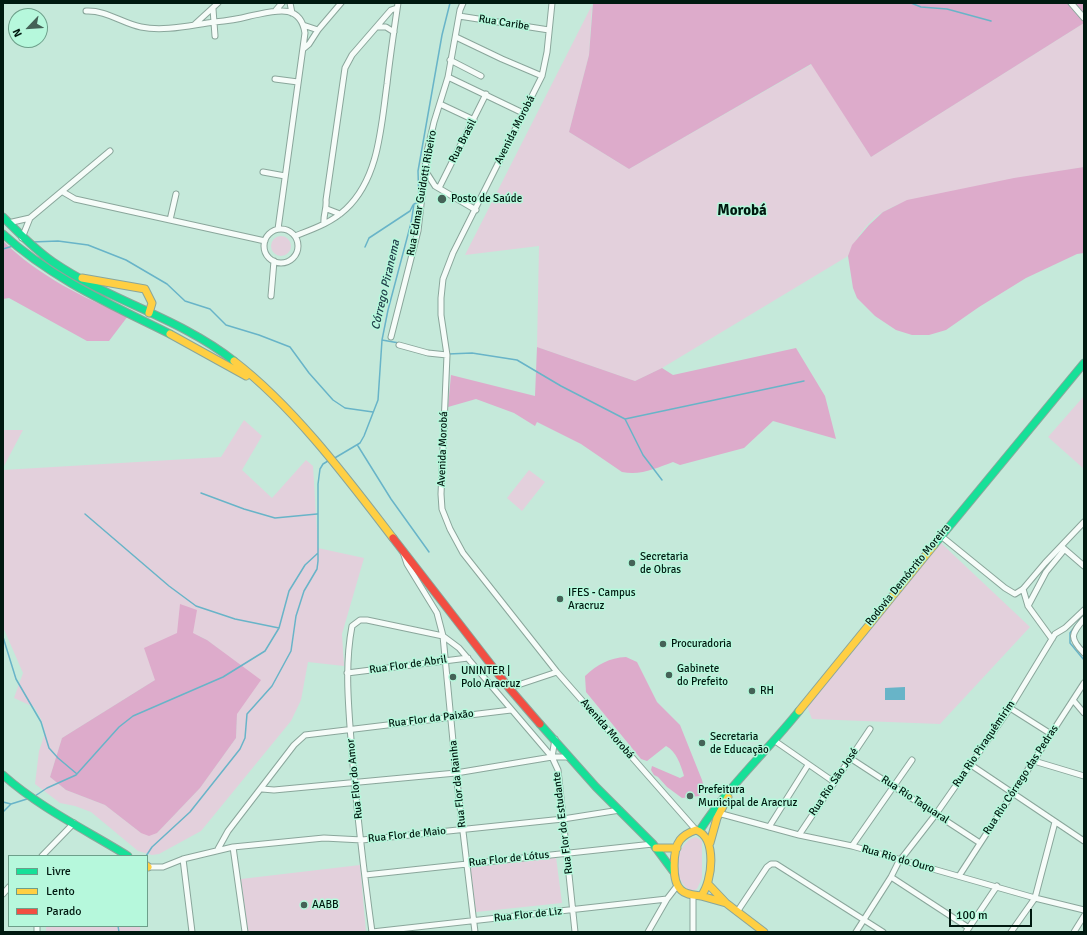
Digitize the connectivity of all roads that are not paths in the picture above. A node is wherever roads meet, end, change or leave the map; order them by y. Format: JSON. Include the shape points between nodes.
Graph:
{"nodes":[{"id":1,"x":218,"y":3,"type":"edge"},
{"id":2,"x":282,"y":3,"type":"edge"},
{"id":3,"x":290,"y":3,"type":"edge"},
{"id":4,"x":341,"y":3,"type":"edge"},
{"id":5,"x":463,"y":3,"type":"edge"},
{"id":6,"x":552,"y":3,"type":"edge"},
{"id":7,"x":1071,"y":3,"type":"edge"},
{"id":8,"x":398,"y":6,"type":"edge"},
{"id":9,"x":213,"y":9,"type":"junction"},
{"id":10,"x":276,"y":10,"type":"junction"},
{"id":11,"x":86,"y":11,"type":"dead end"},
{"id":12,"x":292,"y":13,"type":"junction"},
{"id":13,"x":459,"y":16,"type":"junction"},
{"id":14,"x":1084,"y":18,"type":"edge"},
{"id":15,"x":214,"y":22,"type":"junction"},
{"id":16,"x":195,"y":24,"type":"junction"},
{"id":17,"x":303,"y":25,"type":"junction"},
{"id":18,"x":377,"y":27,"type":"junction"},
{"id":19,"x":318,"y":30,"type":"junction"},
{"id":20,"x":549,"y":30,"type":"junction"},
{"id":21,"x":394,"y":32,"type":"junction"},
{"id":22,"x":215,"y":36,"type":"dead end"},
{"id":23,"x":456,"y":37,"type":"junction"},
{"id":24,"x":302,"y":49,"type":"junction"},
{"id":25,"x":450,"y":60,"type":"junction"},
{"id":26,"x":481,"y":76,"type":"dead end"},
{"id":27,"x":542,"y":76,"type":"junction"},
{"id":28,"x":448,"y":77,"type":"junction"},
{"id":29,"x":275,"y":79,"type":"dead end"},
{"id":30,"x":298,"y":82,"type":"junction"},
{"id":31,"x":486,"y":94,"type":"junction"},
{"id":32,"x":440,"y":104,"type":"junction"},
{"id":33,"x":523,"y":113,"type":"junction"},
{"id":34,"x":474,"y":120,"type":"junction"},
{"id":35,"x":110,"y":151,"type":"dead end"},
{"id":36,"x":263,"y":172,"type":"dead end"},
{"id":37,"x":424,"y":173,"type":"junction"},
{"id":38,"x":285,"y":176,"type":"junction"},
{"id":39,"x":439,"y":188,"type":"junction"},
{"id":40,"x":63,"y":192,"type":"junction"},
{"id":41,"x":176,"y":194,"type":"dead end"},
{"id":42,"x":327,"y":209,"type":"junction"},
{"id":43,"x":476,"y":210,"type":"junction"},
{"id":44,"x":340,"y":214,"type":"junction"},
{"id":45,"x":3,"y":217,"type":"edge"},
{"id":46,"x":30,"y":218,"type":"junction"},
{"id":47,"x":170,"y":220,"type":"junction"},
{"id":48,"x":8,"y":223,"type":"junction"},
{"id":49,"x":324,"y":224,"type":"junction"},
{"id":50,"x":278,"y":229,"type":"junction"},
{"id":51,"x":3,"y":234,"type":"edge"},
{"id":52,"x":295,"y":236,"type":"junction"},
{"id":53,"x":22,"y":238,"type":"junction"},
{"id":54,"x":265,"y":241,"type":"junction"},
{"id":55,"x":274,"y":261,"type":"junction"},
{"id":56,"x":74,"y":277,"type":"junction"},
{"id":57,"x":271,"y":296,"type":"dead end"},
{"id":58,"x":110,"y":304,"type":"junction"},
{"id":59,"x":149,"y":313,"type":"junction"},
{"id":60,"x":392,"y":337,"type":"dead end"},
{"id":61,"x":399,"y":345,"type":"dead end"},
{"id":62,"x":447,"y":355,"type":"junction"},
{"id":63,"x":1084,"y":362,"type":"edge"},
{"id":64,"x":263,"y":386,"type":"junction"},
{"id":65,"x":1084,"y":522,"type":"edge"},
{"id":66,"x":941,"y":536,"type":"junction"},
{"id":67,"x":401,"y":548,"type":"junction"},
{"id":68,"x":1062,"y":548,"type":"junction"},
{"id":69,"x":1084,"y":566,"type":"edge"},
{"id":70,"x":1023,"y":589,"type":"junction"},
{"id":71,"x":1028,"y":606,"type":"junction"},
{"id":72,"x":1084,"y":610,"type":"edge"},
{"id":73,"x":1084,"y":619,"type":"edge"},
{"id":74,"x":352,"y":626,"type":"joint"},
{"id":75,"x":443,"y":636,"type":"junction"},
{"id":76,"x":1052,"y":639,"type":"junction"},
{"id":77,"x":1084,"y":653,"type":"edge"},
{"id":78,"x":468,"y":658,"type":"junction"},
{"id":79,"x":445,"y":660,"type":"junction"},
{"id":80,"x":557,"y":672,"type":"junction"},
{"id":81,"x":347,"y":674,"type":"junction"},
{"id":82,"x":1084,"y":683,"type":"edge"},
{"id":83,"x":509,"y":688,"type":"junction"},
{"id":84,"x":1073,"y":700,"type":"junction"},
{"id":85,"x":1010,"y":708,"type":"junction"},
{"id":86,"x":512,"y":710,"type":"junction"},
{"id":87,"x":1084,"y":713,"type":"edge"},
{"id":88,"x":450,"y":716,"type":"junction"},
{"id":89,"x":350,"y":729,"type":"junction"},
{"id":90,"x":870,"y":729,"type":"dead end"},
{"id":91,"x":1051,"y":734,"type":"junction"},
{"id":92,"x":555,"y":739,"type":"junction"},
{"id":93,"x":775,"y":741,"type":"junction"},
{"id":94,"x":552,"y":757,"type":"junction"},
{"id":95,"x":569,"y":757,"type":"junction"},
{"id":96,"x":850,"y":758,"type":"junction"},
{"id":97,"x":912,"y":760,"type":"dead end"},
{"id":98,"x":1034,"y":760,"type":"junction"},
{"id":99,"x":808,"y":765,"type":"junction"},
{"id":100,"x":971,"y":765,"type":"junction"},
{"id":101,"x":456,"y":773,"type":"junction"},
{"id":102,"x":3,"y":775,"type":"edge"},
{"id":103,"x":1084,"y":776,"type":"edge"},
{"id":104,"x":834,"y":782,"type":"junction"},
{"id":105,"x":355,"y":783,"type":"junction"},
{"id":106,"x":895,"y":787,"type":"junction"},
{"id":107,"x":262,"y":789,"type":"junction"},
{"id":108,"x":1012,"y":792,"type":"junction"},
{"id":109,"x":620,"y":810,"type":"junction"},
{"id":110,"x":716,"y":812,"type":"junction"},
{"id":111,"x":936,"y":814,"type":"junction"},
{"id":112,"x":563,"y":819,"type":"junction"},
{"id":113,"x":1055,"y":822,"type":"junction"},
{"id":114,"x":74,"y":823,"type":"junction"},
{"id":115,"x":769,"y":827,"type":"junction"},
{"id":116,"x":463,"y":829,"type":"junction"},
{"id":117,"x":698,"y":830,"type":"junction"},
{"id":118,"x":799,"y":835,"type":"junction"},
{"id":119,"x":362,"y":840,"type":"junction"},
{"id":120,"x":1084,"y":842,"type":"edge"},
{"id":121,"x":710,"y":843,"type":"junction"},
{"id":122,"x":980,"y":843,"type":"junction"},
{"id":123,"x":654,"y":846,"type":"junction"},
{"id":124,"x":852,"y":846,"type":"junction"},
{"id":125,"x":233,"y":847,"type":"junction"},
{"id":126,"x":677,"y":848,"type":"junction"},
{"id":127,"x":218,"y":849,"type":"junction"},
{"id":128,"x":567,"y":853,"type":"junction"},
{"id":129,"x":43,"y":855,"type":"edge"},
{"id":130,"x":126,"y":855,"type":"edge"},
{"id":131,"x":183,"y":859,"type":"junction"},
{"id":132,"x":900,"y":860,"type":"junction"},
{"id":133,"x":467,"y":863,"type":"junction"},
{"id":134,"x":148,"y":866,"type":"edge"},
{"id":135,"x":673,"y":871,"type":"junction"},
{"id":136,"x":364,"y":875,"type":"junction"},
{"id":137,"x":959,"y":876,"type":"junction"},
{"id":138,"x":891,"y":877,"type":"junction"},
{"id":139,"x":708,"y":884,"type":"junction"},
{"id":140,"x":677,"y":886,"type":"junction"},
{"id":141,"x":997,"y":886,"type":"junction"},
{"id":142,"x":693,"y":895,"type":"junction"},
{"id":143,"x":701,"y":896,"type":"junction"},
{"id":144,"x":1035,"y":898,"type":"junction"},
{"id":145,"x":667,"y":899,"type":"junction"},
{"id":146,"x":726,"y":903,"type":"junction"},
{"id":147,"x":573,"y":910,"type":"junction"},
{"id":148,"x":1084,"y":910,"type":"edge"},
{"id":149,"x":737,"y":912,"type":"junction"},
{"id":150,"x":1084,"y":916,"type":"edge"},
{"id":151,"x":864,"y":919,"type":"junction"},
{"id":152,"x":474,"y":920,"type":"junction"},
{"id":153,"x":967,"y":930,"type":"edge"},
{"id":154,"x":192,"y":932,"type":"edge"},
{"id":155,"x":244,"y":932,"type":"edge"},
{"id":156,"x":372,"y":932,"type":"edge"},
{"id":157,"x":475,"y":932,"type":"edge"},
{"id":158,"x":575,"y":932,"type":"edge"},
{"id":159,"x":648,"y":932,"type":"edge"},
{"id":160,"x":692,"y":932,"type":"edge"},
{"id":161,"x":764,"y":932,"type":"edge"},
{"id":162,"x":856,"y":932,"type":"edge"},
{"id":163,"x":883,"y":932,"type":"edge"},
{"id":164,"x":1011,"y":932,"type":"edge"},
{"id":165,"x":1074,"y":932,"type":"edge"}],
"edges":[{"from":1,"to":9,"type":"street"},
{"from":2,"to":10,"type":"street"},
{"from":3,"to":12,"type":"street"},
{"from":4,"to":19,"type":"street"},
{"from":5,"to":13,"type":"street","name":"Rua Edmar Guidotti Ribeiro"},
{"from":6,"to":20,"type":"street","name":"Avenida Morobá"},
{"from":7,"to":14,"type":"street"},
{"from":8,"to":18,"type":"street"},
{"from":8,"to":21,"type":"street"},
{"from":9,"to":15,"type":"street"},
{"from":9,"to":16,"type":"street"},
{"from":10,"to":12,"type":"street"},
{"from":10,"to":15,"type":"street"},
{"from":11,"to":16,"type":"street","via":[[102,12],[127,23],[149,28]]},
{"from":12,"to":17,"type":"street"},
{"from":13,"to":20,"type":"street","name":"Rua Caribe"},
{"from":13,"to":23,"type":"street","name":"Rua Edmar Guidotti Ribeiro"},
{"from":15,"to":16,"type":"street"},
{"from":15,"to":22,"type":"street"},
{"from":17,"to":19,"type":"street"},
{"from":17,"to":24,"type":"street","via":[[305,33]]},
{"from":18,"to":21,"type":"street","via":[[386,27]]},
{"from":18,"to":42,"type":"street","via":[[352,55],[345,68],[326,200]]},
{"from":19,"to":24,"type":"street","via":[[309,44]]},
{"from":20,"to":27,"type":"street","name":"Avenida Morobá"},
{"from":21,"to":44,"type":"street","via":[[376,156],[357,197]]},
{"from":23,"to":25,"type":"street","name":"Rua Edmar Guidotti Ribeiro"},
{"from":23,"to":27,"type":"street"},
{"from":24,"to":30,"type":"street"},
{"from":25,"to":26,"type":"street"},
{"from":25,"to":28,"type":"street","name":"Rua Edmar Guidotti Ribeiro"},
{"from":27,"to":33,"type":"street","name":"Avenida Morobá"},
{"from":28,"to":31,"type":"street"},
{"from":28,"to":32,"type":"street","name":"Rua Edmar Guidotti Ribeiro"},
{"from":29,"to":30,"type":"street"},
{"from":30,"to":38,"type":"street"},
{"from":31,"to":33,"type":"street"},
{"from":31,"to":34,"type":"street","name":"Rua Brasil"},
{"from":32,"to":34,"type":"street"},
{"from":32,"to":37,"type":"street","name":"Rua Edmar Guidotti Ribeiro"},
{"from":33,"to":43,"type":"street","name":"Avenida Morobá"},
{"from":34,"to":39,"type":"street","name":"Rua Brasil"},
{"from":35,"to":40,"type":"street"},
{"from":36,"to":38,"type":"street"},
{"from":37,"to":39,"type":"street"},
{"from":37,"to":60,"type":"street","name":"Rua Edmar Guidotti Ribeiro","via":[[418,231]]},
{"from":38,"to":50,"type":"street"},
{"from":39,"to":43,"type":"street"},
{"from":40,"to":46,"type":"street"},
{"from":40,"to":47,"type":"street","via":[[75,199]]},
{"from":41,"to":47,"type":"street"},
{"from":42,"to":44,"type":"street"},
{"from":42,"to":49,"type":"street","via":[[324,212]]},
{"from":43,"to":62,"type":"street","name":"Avenida Morobá","via":[[453,253],[443,279],[441,315]]},
{"from":44,"to":49,"type":"street"},
{"from":45,"to":48,"type":"main road"},
{"from":46,"to":48,"type":"street"},
{"from":46,"to":53,"type":"street"},
{"from":47,"to":54,"type":"street"},
{"from":48,"to":53,"type":"main road"},
{"from":49,"to":52,"type":"street"},
{"from":50,"to":52,"type":"street","via":[[288,230]]},
{"from":50,"to":54,"type":"street","via":[[270,233]]},
{"from":51,"to":58,"type":"main road","via":[[41,266]]},
{"from":52,"to":55,"type":"street","via":[[297,250],[292,258],[284,262]]},
{"from":53,"to":56,"type":"main road","via":[[45,258]]},
{"from":54,"to":55,"type":"street","via":[[265,251]]},
{"from":55,"to":57,"type":"street"},
{"from":56,"to":59,"type":"main road"},
{"from":56,"to":59,"type":"main road","via":[[145,289],[152,303]]},
{"from":58,"to":59,"type":"main road","via":[[146,315]]},
{"from":58,"to":64,"type":"main road","via":[[218,359]]},
{"from":59,"to":64,"type":"main road","via":[[228,356]]},
{"from":61,"to":62,"type":"street"},
{"from":62,"to":80,"type":"street","name":"Avenida Morobá","via":[[442,444],[442,509],[463,553]]},
{"from":63,"to":66,"type":"main road","name":"Rodovia Demócrito Moreira"},
{"from":64,"to":67,"type":"main road","via":[[315,441]]},
{"from":65,"to":68,"type":"street"},
{"from":66,"to":70,"type":"street","via":[[1011,593],[1015,594]]},
{"from":66,"to":93,"type":"main road","name":"Rodovia Demócrito Moreira"},
{"from":67,"to":75,"type":"street","name":"Rua Flor da Rainha","via":[[407,564],[437,613]]},
{"from":67,"to":83,"type":"main road"},
{"from":68,"to":69,"type":"street"},
{"from":68,"to":70,"type":"street"},
{"from":68,"to":71,"type":"street"},
{"from":70,"to":71,"type":"street"},
{"from":71,"to":76,"type":"street"},
{"from":72,"to":76,"type":"street","name":"Rua Rio Piraquêmirim"},
{"from":73,"to":77,"type":"street","via":[[1074,630],[1073,636],[1077,646]]},
{"from":74,"to":75,"type":"street","name":"Rua Flor do Estudante","via":[[360,620],[367,620]]},
{"from":74,"to":81,"type":"street","name":"Rua Flor do Amor","via":[[347,650]]},
{"from":75,"to":78,"type":"street","name":"Rua Flor do Estudante","via":[[452,641]]},
{"from":75,"to":79,"type":"street","name":"Rua Flor da Rainha"},
{"from":76,"to":85,"type":"street","name":"Rua Rio Piraquêmirim"},
{"from":78,"to":79,"type":"street","name":"Rua Flor de Abril"},
{"from":78,"to":86,"type":"street","name":"Rua Flor do Estudante"},
{"from":79,"to":81,"type":"street","name":"Rua Flor de Abril"},
{"from":79,"to":88,"type":"street","name":"Rua Flor da Rainha"},
{"from":80,"to":83,"type":"street"},
{"from":80,"to":117,"type":"street","name":"Avenida Morobá"},
{"from":81,"to":89,"type":"street","name":"Rua Flor do Amor"},
{"from":82,"to":84,"type":"street","name":"Rua Rio Córrego das Pedras"},
{"from":83,"to":92,"type":"main road"},
{"from":84,"to":87,"type":"street"},
{"from":84,"to":91,"type":"street","name":"Rua Rio Córrego das Pedras"},
{"from":85,"to":91,"type":"street"},
{"from":85,"to":100,"type":"street","name":"Rua Rio Piraquêmirim"},
{"from":86,"to":88,"type":"street","name":"Rua Flor da Paixão"},
{"from":86,"to":94,"type":"street","name":"Rua Flor do Estudante"},
{"from":88,"to":89,"type":"street","name":"Rua Flor da Paixão"},
{"from":88,"to":101,"type":"street","name":"Rua Flor da Rainha"},
{"from":89,"to":105,"type":"street","name":"Rua Flor do Amor"},
{"from":89,"to":107,"type":"street","name":"Rua Flor da Paixão","via":[[305,735],[294,745]]},
{"from":90,"to":96,"type":"street","name":"Rua Rio São José"},
{"from":91,"to":98,"type":"street","name":"Rua Rio Córrego das Pedras"},
{"from":92,"to":94,"type":"street"},
{"from":92,"to":95,"type":"main road"},
{"from":93,"to":99,"type":"street"},
{"from":93,"to":110,"type":"main road","name":"Rodovia Demócrito Moreira","via":[[733,788]]},
{"from":94,"to":95,"type":"street"},
{"from":94,"to":101,"type":"street"},
{"from":94,"to":112,"type":"street","name":"Rua Flor do Estudante","via":[[558,770]]},
{"from":95,"to":109,"type":"main road"},
{"from":96,"to":104,"type":"street","name":"Rua Rio São José"},
{"from":96,"to":106,"type":"street","name":"Rua Rio Taquaral"},
{"from":97,"to":106,"type":"street"},
{"from":98,"to":103,"type":"street"},
{"from":98,"to":108,"type":"street","name":"Rua Rio Córrego das Pedras"},
{"from":99,"to":104,"type":"street"},
{"from":99,"to":115,"type":"street"},
{"from":100,"to":108,"type":"street"},
{"from":100,"to":111,"type":"street","name":"Rua Rio Piraquêmirim"},
{"from":101,"to":105,"type":"street"},
{"from":101,"to":116,"type":"street","name":"Rua Flor da Rainha"},
{"from":102,"to":114,"type":"main road","via":[[22,792]]},
{"from":104,"to":118,"type":"street","name":"Rua Rio São José"},
{"from":105,"to":107,"type":"street"},
{"from":105,"to":119,"type":"street","name":"Rua Flor do Amor"},
{"from":106,"to":111,"type":"street","name":"Rua Rio Taquaral"},
{"from":106,"to":124,"type":"street"},
{"from":107,"to":127,"type":"street","name":"Rua Flor da Paixão","via":[[228,830]]},
{"from":108,"to":113,"type":"street"},
{"from":108,"to":122,"type":"street","name":"Rua Rio Córrego das Pedras"},
{"from":109,"to":112,"type":"street","name":"Rua Flor de Maio"},
{"from":109,"to":123,"type":"main road"},
{"from":110,"to":115,"type":"street","name":"Rua Rio do Ouro"},
{"from":110,"to":117,"type":"main road","name":"Rodovia Demócrito Moreira"},
{"from":110,"to":121,"type":"main road","name":"Rodovia Demócrito Moreira"},
{"from":111,"to":122,"type":"street","name":"Rua Rio Taquaral"},
{"from":111,"to":132,"type":"street","name":"Rua Rio Piraquêmirim"},
{"from":112,"to":116,"type":"street","name":"Rua Flor de Maio"},
{"from":112,"to":128,"type":"street","name":"Rua Flor do Estudante"},
{"from":113,"to":120,"type":"street"},
{"from":113,"to":144,"type":"street"},
{"from":114,"to":129,"type":"street"},
{"from":114,"to":130,"type":"main road"},
{"from":115,"to":118,"type":"street","name":"Rua Rio do Ouro"},
{"from":116,"to":119,"type":"street","name":"Rua Flor de Maio"},
{"from":116,"to":133,"type":"street","name":"Rua Flor da Rainha"},
{"from":117,"to":121,"type":"main road"},
{"from":117,"to":126,"type":"main road","name":"Rodovia Demócrito Moreira","via":[[685,836]]},
{"from":118,"to":124,"type":"street","name":"Rua Rio do Ouro"},
{"from":119,"to":125,"type":"street","name":"Rua Flor de Maio","via":[[324,838]]},
{"from":119,"to":136,"type":"street","name":"Rua Flor do Amor"},
{"from":121,"to":139,"type":"main road","name":"Rodovia Demócrito Moreira"},
{"from":122,"to":137,"type":"street","name":"Rua Rio Córrego das Pedras"},
{"from":123,"to":126,"type":"main road"},
{"from":123,"to":128,"type":"street","name":"Rua Flor de Lótus"},
{"from":123,"to":135,"type":"main road"},
{"from":124,"to":132,"type":"street","name":"Rua Rio do Ouro"},
{"from":125,"to":127,"type":"street","name":"Rua Flor de Maio"},
{"from":125,"to":155,"type":"street"},
{"from":126,"to":135,"type":"main road"},
{"from":127,"to":131,"type":"street","name":"Rua Flor de Maio"},
{"from":128,"to":133,"type":"street","name":"Rua Flor de Lótus"},
{"from":128,"to":147,"type":"street","name":"Rua Flor do Estudante"},
{"from":131,"to":134,"type":"street","name":"Rua Flor de Maio","via":[[163,867]]},
{"from":131,"to":154,"type":"street"},
{"from":132,"to":137,"type":"street","name":"Rua Rio do Ouro"},
{"from":132,"to":138,"type":"street","name":"Rua Rio Piraquêmirim"},
{"from":133,"to":136,"type":"street","name":"Rua Flor de Lótus"},
{"from":133,"to":152,"type":"street","name":"Rua Flor da Rainha"},
{"from":135,"to":140,"type":"main road"},
{"from":136,"to":156,"type":"street","name":"Rua Flor do Amor"},
{"from":137,"to":141,"type":"street","name":"Rua Rio do Ouro"},
{"from":138,"to":151,"type":"street","name":"Rua Rio Piraquêmirim"},
{"from":138,"to":153,"type":"street"},
{"from":139,"to":143,"type":"main road","via":[[706,892]]},
{"from":139,"to":146,"type":"main road"},
{"from":140,"to":142,"type":"main road","via":[[686,894]]},
{"from":140,"to":145,"type":"street"},
{"from":141,"to":144,"type":"street","name":"Rua Rio do Ouro"},
{"from":141,"to":153,"type":"street"},
{"from":142,"to":143,"type":"main road"},
{"from":142,"to":160,"type":"street"},
{"from":143,"to":146,"type":"main road"},
{"from":144,"to":148,"type":"street","name":"Rua Rio do Ouro"},
{"from":144,"to":164,"type":"street"},
{"from":145,"to":147,"type":"street","name":"Rua Flor de Liz"},
{"from":145,"to":159,"type":"street"},
{"from":146,"to":149,"type":"main road"},
{"from":147,"to":152,"type":"street","name":"Rua Flor de Liz"},
{"from":147,"to":158,"type":"street","name":"Rua Flor do Estudante"},
{"from":149,"to":151,"type":"street","via":[[771,864],[781,866]]},
{"from":149,"to":161,"type":"main road"},
{"from":150,"to":165,"type":"street"},
{"from":151,"to":162,"type":"street","name":"Rua Rio Piraquêmirim"},
{"from":151,"to":163,"type":"street"},
{"from":152,"to":156,"type":"street","name":"Rua Flor de Liz"},
{"from":152,"to":157,"type":"street","name":"Rua Flor da Rainha"}]}
